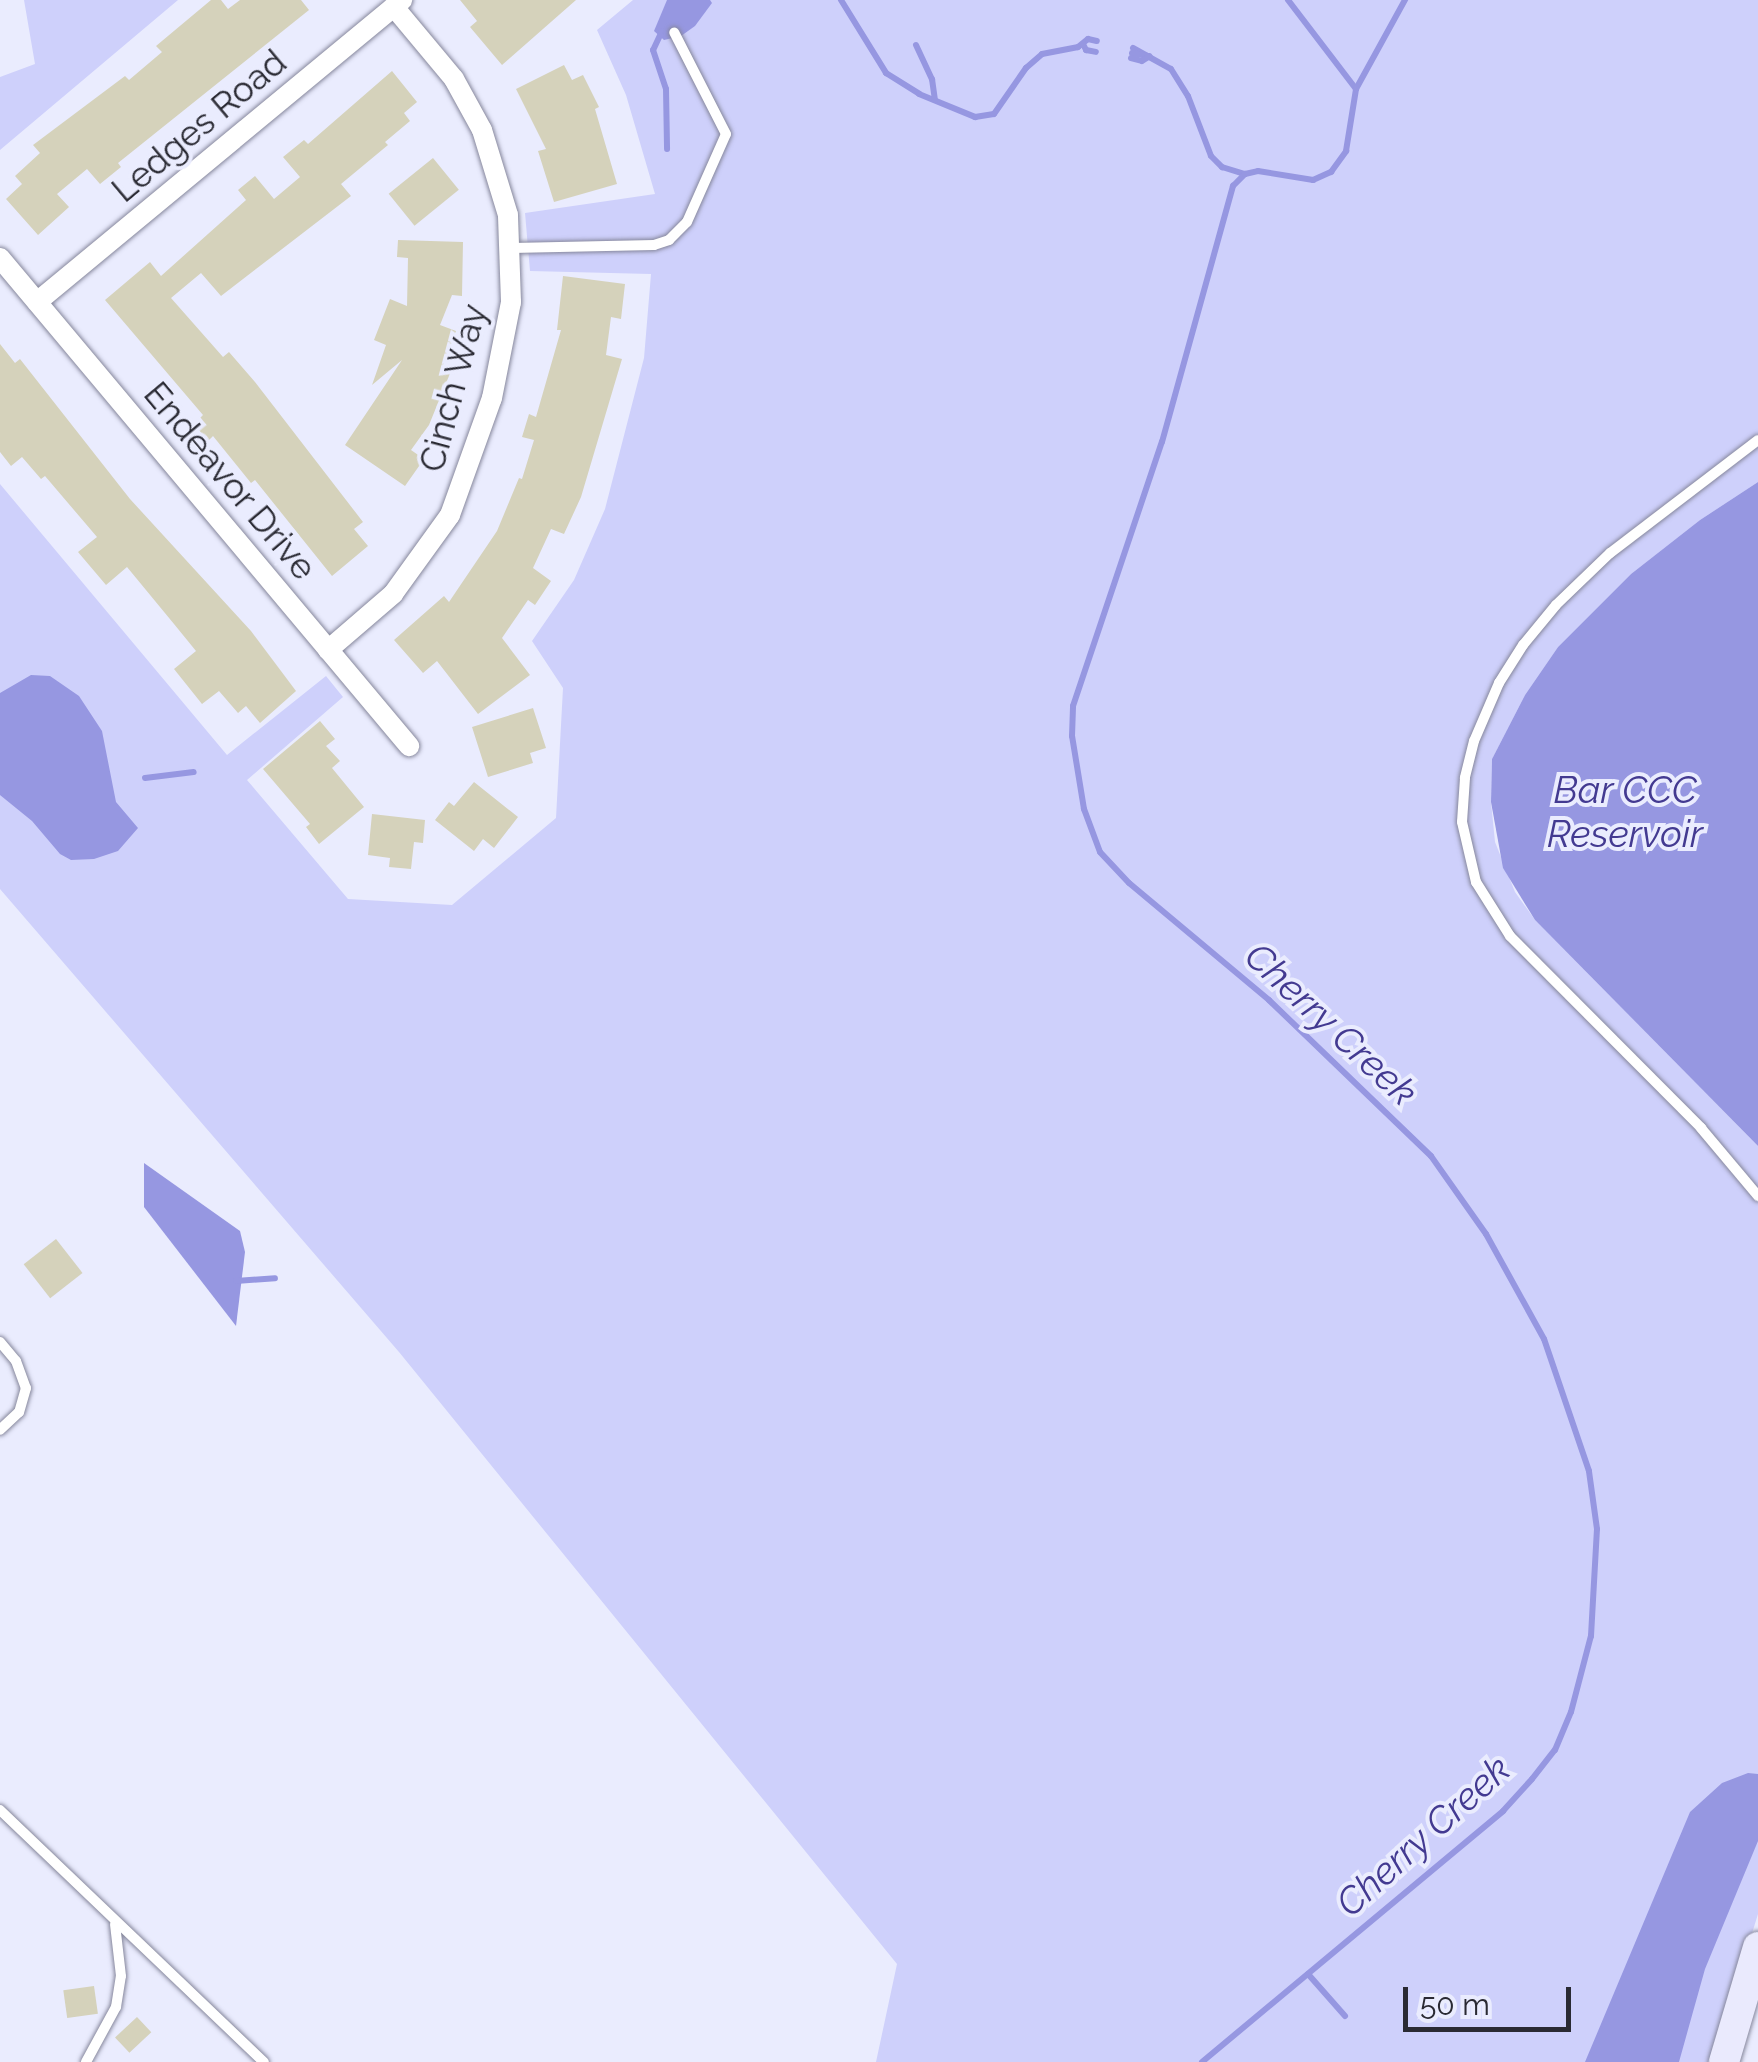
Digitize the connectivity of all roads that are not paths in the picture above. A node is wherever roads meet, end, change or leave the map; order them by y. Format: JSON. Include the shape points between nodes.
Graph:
{"nodes":[{"id":1,"x":398,"y":3,"type":"edge"},
{"id":2,"x":674,"y":32,"type":"dead end"},
{"id":3,"x":512,"y":248,"type":"junction"},
{"id":4,"x":0,"y":258,"type":"edge"},
{"id":5,"x":37,"y":302,"type":"junction"},
{"id":6,"x":1758,"y":440,"type":"edge"},
{"id":7,"x":328,"y":650,"type":"junction"},
{"id":8,"x":409,"y":746,"type":"dead end"},
{"id":9,"x":1758,"y":1196,"type":"edge"},
{"id":10,"x":0,"y":1342,"type":"edge"},
{"id":11,"x":0,"y":1430,"type":"edge"},
{"id":12,"x":0,"y":1810,"type":"edge"},
{"id":13,"x":115,"y":1922,"type":"junction"},
{"id":14,"x":1758,"y":1948,"type":"edge"},
{"id":15,"x":86,"y":2062,"type":"edge"},
{"id":16,"x":264,"y":2062,"type":"edge"},
{"id":17,"x":1724,"y":2062,"type":"edge"}],
"edges":[{"from":1,"to":3,"type":"street","name":"Cinch Way","via":[[482,130],[501,184]]},
{"from":1,"to":5,"type":"street","name":"Ledges Road"},
{"from":2,"to":3,"type":"lane","via":[[726,140],[688,222],[654,245]]},
{"from":3,"to":7,"type":"street","name":"Cinch Way","via":[[501,363],[459,495],[410,573]]},
{"from":4,"to":5,"type":"street","name":"Endeavor Drive"},
{"from":5,"to":7,"type":"street","name":"Endeavor Drive"},
{"from":6,"to":9,"type":"lane","via":[[1610,553],[1523,645],[1477,732],[1462,822],[1476,882],[1510,936],[1701,1128]]},
{"from":7,"to":8,"type":"street","name":"Endeavor Drive"},
{"from":10,"to":11,"type":"lane","via":[[26,1388],[19,1412]]},
{"from":12,"to":13,"type":"lane"},
{"from":13,"to":15,"type":"lane","via":[[122,1976],[116,2007]]},
{"from":13,"to":16,"type":"lane"},
{"from":14,"to":17,"type":"main road"}]}
